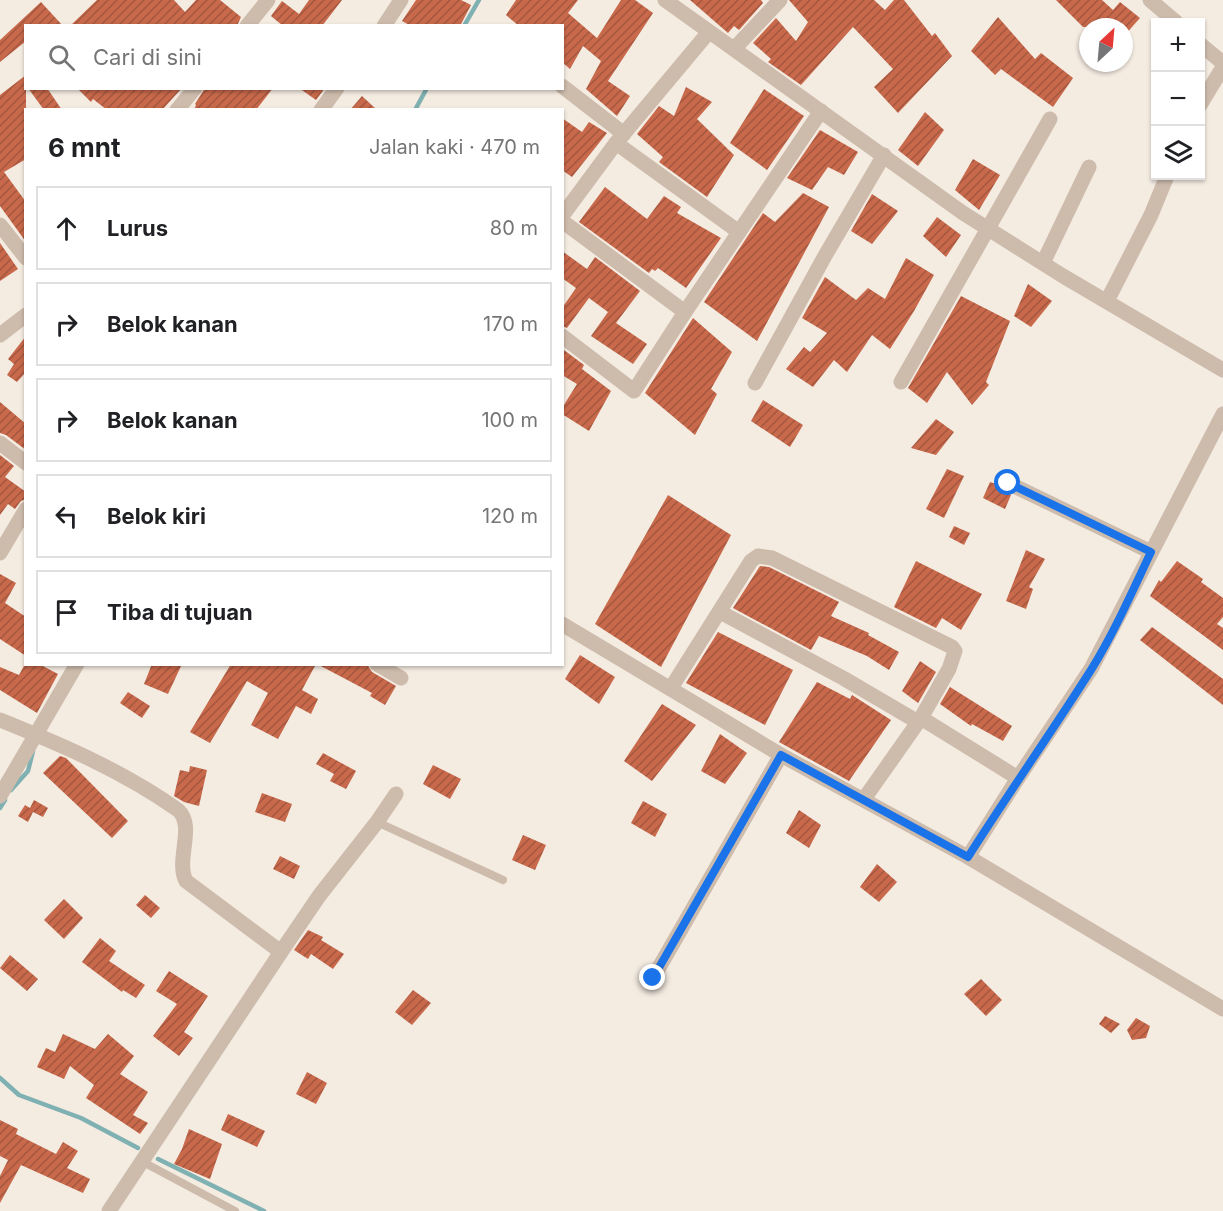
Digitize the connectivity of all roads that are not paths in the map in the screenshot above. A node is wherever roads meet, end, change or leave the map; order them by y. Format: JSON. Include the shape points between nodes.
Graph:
{"nodes":[{"id":1,"x":268,"y":0,"type":"edge"},
{"id":2,"x":401,"y":0,"type":"edge"},
{"id":3,"x":665,"y":0,"type":"edge"},
{"id":4,"x":780,"y":0,"type":"edge"},
{"id":5,"x":1150,"y":0,"type":"edge"},
{"id":6,"x":1171,"y":18,"type":"edge"},
{"id":7,"x":249,"y":24,"type":"edge"},
{"id":8,"x":385,"y":24,"type":"edge"},
{"id":9,"x":708,"y":33,"type":"junction"},
{"id":10,"x":734,"y":49,"type":"junction"},
{"id":11,"x":1205,"y":49,"type":"edge"},
{"id":12,"x":1223,"y":65,"type":"edge"},
{"id":13,"x":564,"y":88,"type":"edge"},
{"id":14,"x":193,"y":90,"type":"edge"},
{"id":15,"x":336,"y":90,"type":"edge"},
{"id":16,"x":1205,"y":96,"type":"edge"},
{"id":17,"x":179,"y":108,"type":"edge"},
{"id":18,"x":322,"y":108,"type":"edge"},
{"id":19,"x":821,"y":111,"type":"junction"},
{"id":20,"x":1050,"y":119,"type":"dead end"},
{"id":21,"x":620,"y":138,"type":"junction"},
{"id":22,"x":884,"y":155,"type":"junction"},
{"id":23,"x":1089,"y":167,"type":"dead end"},
{"id":24,"x":1165,"y":180,"type":"edge"},
{"id":25,"x":564,"y":213,"type":"edge"},
{"id":26,"x":564,"y":222,"type":"edge"},
{"id":27,"x":988,"y":230,"type":"junction"},
{"id":28,"x":739,"y":232,"type":"junction"},
{"id":29,"x":2,"y":233,"type":"edge"},
{"id":30,"x":24,"y":256,"type":"edge"},
{"id":31,"x":1042,"y":264,"type":"junction"},
{"id":32,"x":1107,"y":301,"type":"junction"},
{"id":33,"x":685,"y":312,"type":"junction"},
{"id":34,"x":24,"y":317,"type":"edge"},
{"id":35,"x":0,"y":335,"type":"edge"},
{"id":36,"x":564,"y":338,"type":"edge"},
{"id":37,"x":1223,"y":370,"type":"edge"},
{"id":38,"x":901,"y":382,"type":"dead end"},
{"id":39,"x":754,"y":383,"type":"dead end"},
{"id":40,"x":1223,"y":414,"type":"edge"},
{"id":41,"x":0,"y":443,"type":"edge"},
{"id":42,"x":24,"y":461,"type":"edge"},
{"id":43,"x":1008,"y":483,"type":"dead end"},
{"id":44,"x":24,"y":512,"type":"edge"},
{"id":45,"x":1151,"y":552,"type":"junction"},
{"id":46,"x":0,"y":553,"type":"edge"},
{"id":47,"x":720,"y":612,"type":"junction"},
{"id":48,"x":564,"y":625,"type":"edge"},
{"id":49,"x":76,"y":666,"type":"edge"},
{"id":50,"x":380,"y":666,"type":"edge"},
{"id":51,"x":401,"y":678,"type":"dead end"},
{"id":52,"x":671,"y":688,"type":"junction"},
{"id":53,"x":0,"y":720,"type":"edge"},
{"id":54,"x":920,"y":720,"type":"junction"},
{"id":55,"x":39,"y":736,"type":"junction"},
{"id":56,"x":781,"y":755,"type":"junction"},
{"id":57,"x":1018,"y":778,"type":"junction"},
{"id":58,"x":396,"y":794,"type":"dead end"},
{"id":59,"x":0,"y":796,"type":"edge"},
{"id":60,"x":864,"y":800,"type":"junction"},
{"id":61,"x":377,"y":822,"type":"junction"},
{"id":62,"x":968,"y":857,"type":"junction"},
{"id":63,"x":503,"y":880,"type":"dead end"},
{"id":64,"x":281,"y":952,"type":"junction"},
{"id":65,"x":653,"y":978,"type":"dead end"},
{"id":66,"x":1223,"y":1010,"type":"edge"},
{"id":67,"x":143,"y":1162,"type":"junction"},
{"id":68,"x":109,"y":1211,"type":"edge"},
{"id":69,"x":235,"y":1211,"type":"edge"}],
"edges":[{"from":1,"to":7,"type":"street"},
{"from":2,"to":8,"type":"street"},
{"from":3,"to":9,"type":"street"},
{"from":4,"to":10,"type":"street"},
{"from":5,"to":6,"type":"street"},
{"from":9,"to":10,"type":"street"},
{"from":9,"to":21,"type":"street"},
{"from":10,"to":19,"type":"street"},
{"from":11,"to":12,"type":"street"},
{"from":12,"to":16,"type":"street"},
{"from":13,"to":21,"type":"street"},
{"from":14,"to":17,"type":"street"},
{"from":15,"to":18,"type":"street"},
{"from":19,"to":22,"type":"street"},
{"from":19,"to":28,"type":"street"},
{"from":20,"to":27,"type":"street"},
{"from":21,"to":25,"type":"street"},
{"from":21,"to":28,"type":"street"},
{"from":22,"to":27,"type":"street"},
{"from":22,"to":39,"type":"street"},
{"from":23,"to":31,"type":"street"},
{"from":24,"to":32,"type":"street"},
{"from":26,"to":33,"type":"street"},
{"from":27,"to":31,"type":"street"},
{"from":27,"to":38,"type":"street"},
{"from":28,"to":33,"type":"street"},
{"from":29,"to":30,"type":"street"},
{"from":31,"to":32,"type":"street"},
{"from":32,"to":37,"type":"street"},
{"from":33,"to":36,"type":"street","via":[[634,391]]},
{"from":34,"to":35,"type":"street"},
{"from":40,"to":45,"type":"street"},
{"from":41,"to":42,"type":"street"},
{"from":43,"to":45,"type":"street"},
{"from":44,"to":46,"type":"street"},
{"from":45,"to":57,"type":"street","via":[[1091,669]]},
{"from":47,"to":52,"type":"street"},
{"from":47,"to":54,"type":"street"},
{"from":47,"to":54,"type":"street","via":[[751,561],[758,556],[772,558],[952,647],[955,651],[949,669]]},
{"from":48,"to":52,"type":"street"},
{"from":49,"to":55,"type":"street"},
{"from":50,"to":51,"type":"street"},
{"from":52,"to":56,"type":"street"},
{"from":53,"to":55,"type":"street"},
{"from":54,"to":57,"type":"street"},
{"from":54,"to":60,"type":"street"},
{"from":55,"to":59,"type":"street"},
{"from":55,"to":64,"type":"street","via":[[140,785],[182,814],[185,825],[181,863],[186,880]]},
{"from":56,"to":60,"type":"street"},
{"from":56,"to":65,"type":"street"},
{"from":57,"to":62,"type":"street"},
{"from":58,"to":61,"type":"street"},
{"from":60,"to":62,"type":"street"},
{"from":61,"to":63,"type":"lane"},
{"from":61,"to":64,"type":"street"},
{"from":62,"to":66,"type":"street"},
{"from":64,"to":67,"type":"street"},
{"from":67,"to":68,"type":"street"},
{"from":67,"to":69,"type":"lane"}]}
